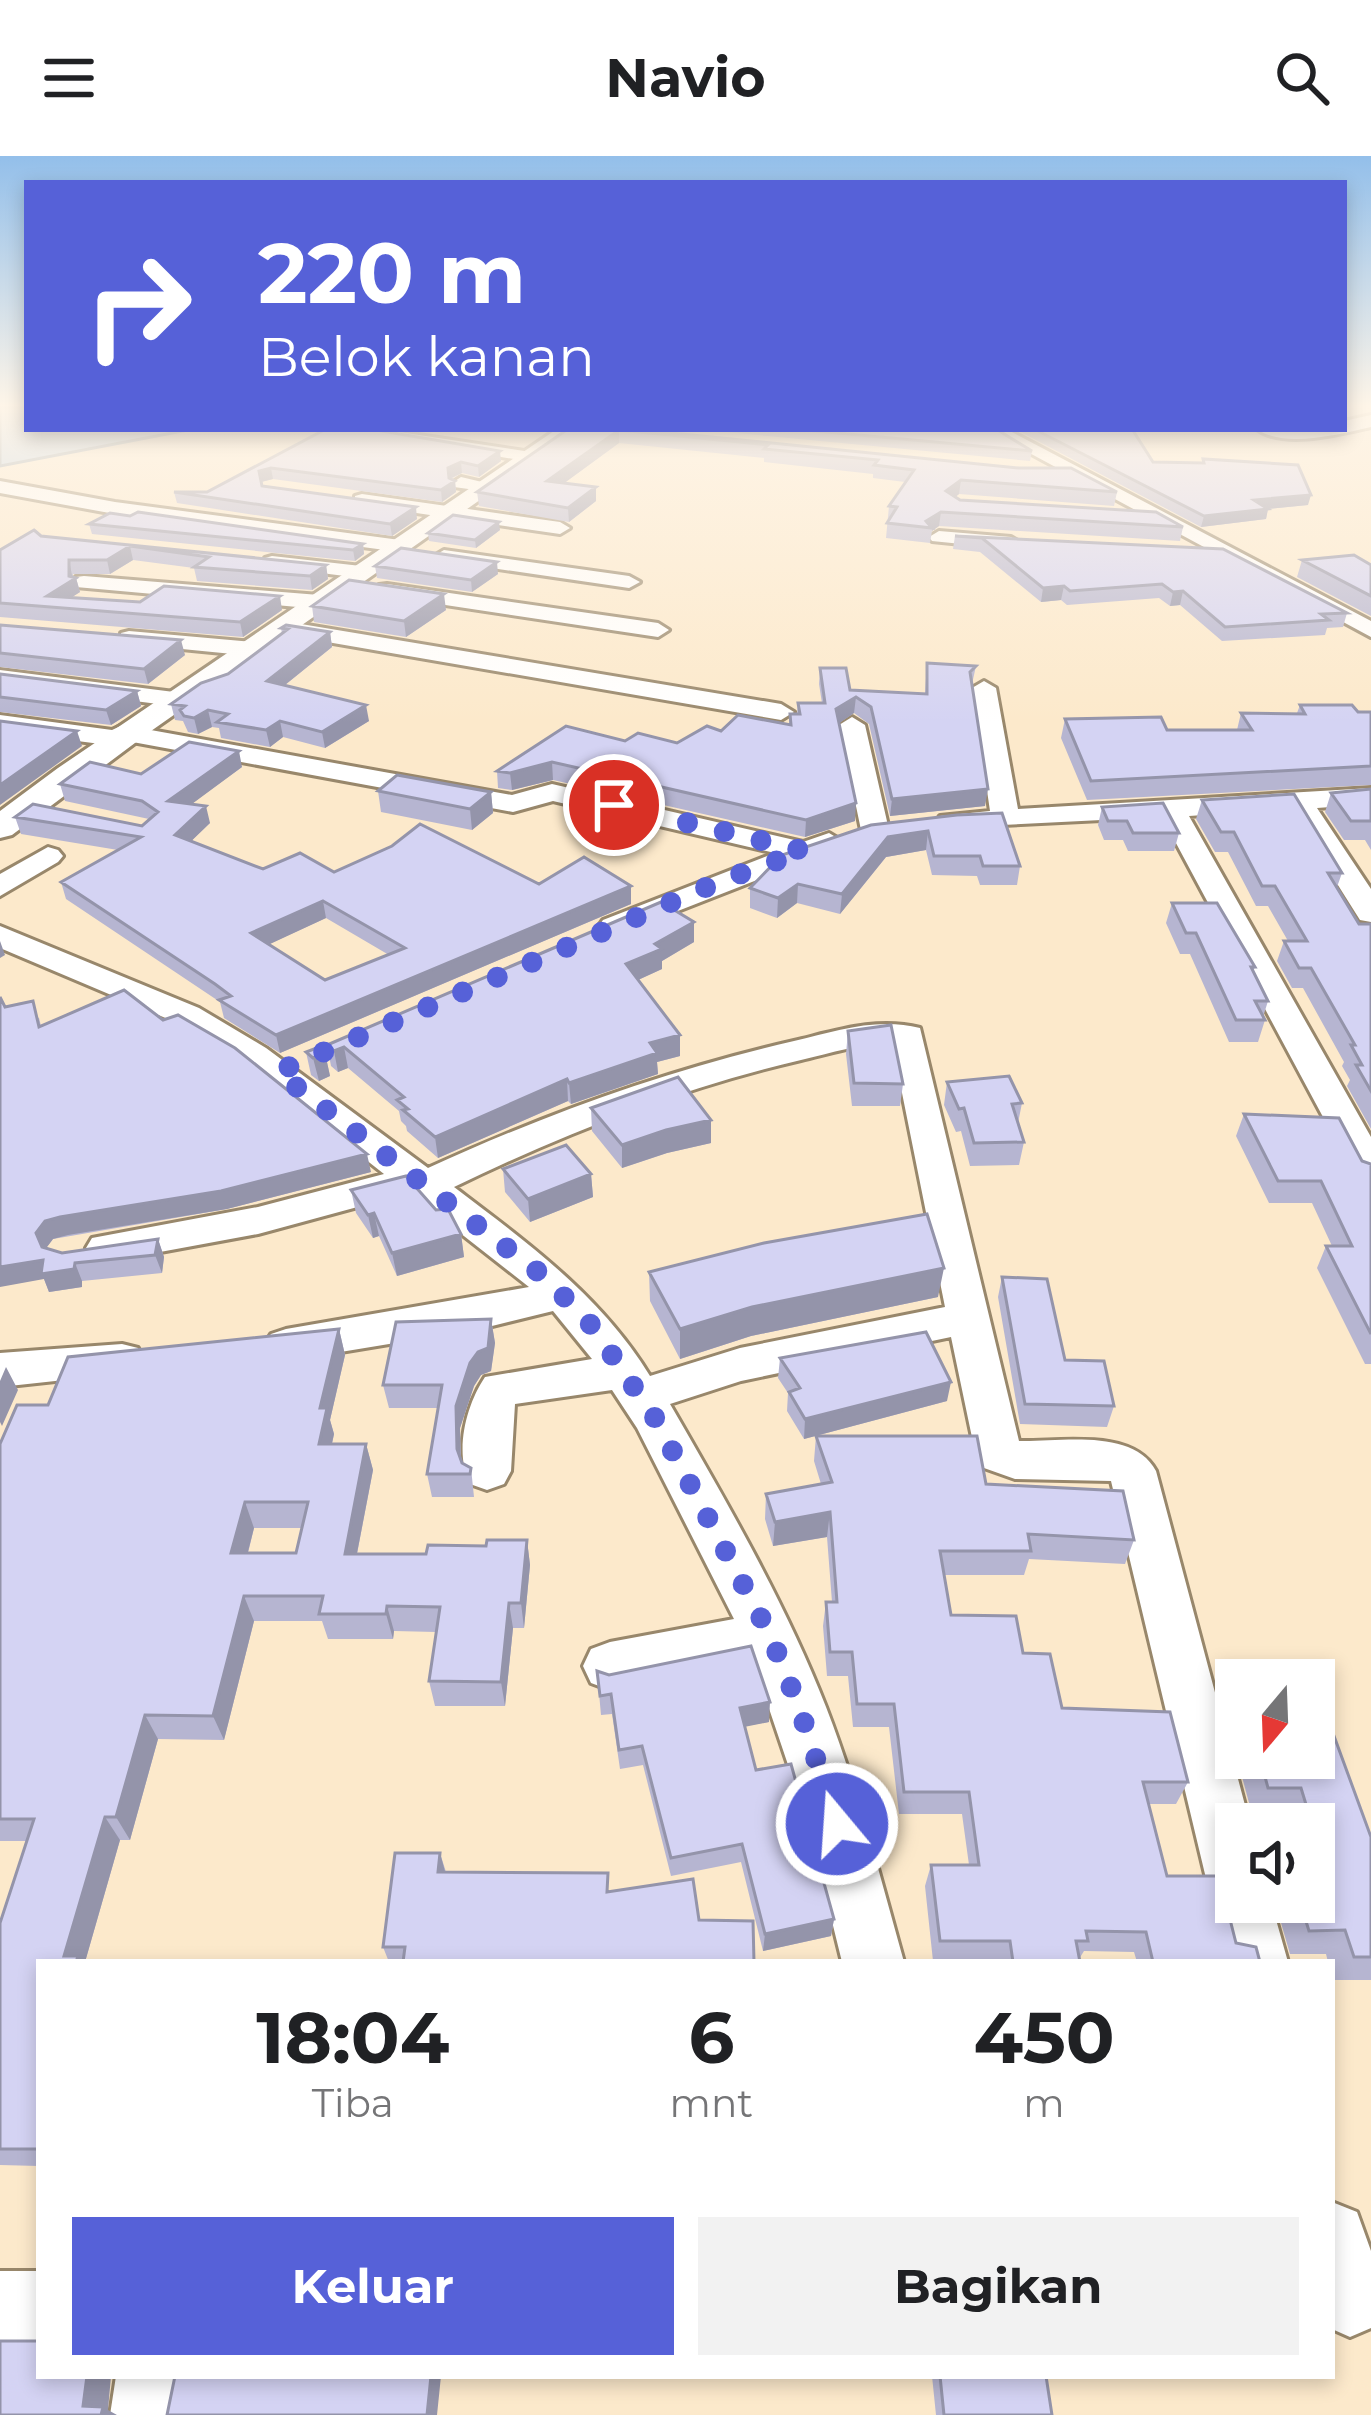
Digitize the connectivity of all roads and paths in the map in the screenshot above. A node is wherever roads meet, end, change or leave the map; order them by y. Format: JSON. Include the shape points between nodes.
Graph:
{"nodes":[{"id":1,"x":146,"y":512,"type":"edge"},
{"id":2,"x":452,"y":512,"type":"edge"},
{"id":3,"x":455,"y":512,"type":"edge"},
{"id":4,"x":1152,"y":512,"type":"edge"},
{"id":5,"x":1118,"y":518,"type":"edge"},
{"id":6,"x":1166,"y":521,"type":"junction"},
{"id":7,"x":560,"y":528,"type":"dead end"},
{"id":8,"x":939,"y":538,"type":"dead end"},
{"id":9,"x":1040,"y":546,"type":"edge"},
{"id":10,"x":398,"y":548,"type":"junction"},
{"id":11,"x":1178,"y":552,"type":"edge"},
{"id":12,"x":1227,"y":554,"type":"junction"},
{"id":13,"x":258,"y":561,"type":"edge"},
{"id":14,"x":352,"y":578,"type":"junction"},
{"id":15,"x":84,"y":582,"type":"dead end"},
{"id":16,"x":629,"y":582,"type":"dead end"},
{"id":17,"x":319,"y":602,"type":"junction"},
{"id":18,"x":283,"y":628,"type":"junction"},
{"id":19,"x":658,"y":630,"type":"dead end"},
{"id":20,"x":1371,"y":631,"type":"edge"},
{"id":21,"x":1341,"y":635,"type":"dead end"},
{"id":22,"x":102,"y":636,"type":"edge"},
{"id":23,"x":254,"y":649,"type":"junction"},
{"id":24,"x":0,"y":677,"type":"edge"},
{"id":25,"x":984,"y":688,"type":"dead end"},
{"id":26,"x":174,"y":698,"type":"junction"},
{"id":27,"x":781,"y":712,"type":"dead end"},
{"id":28,"x":0,"y":723,"type":"edge"},
{"id":29,"x":852,"y":725,"type":"dead end"},
{"id":30,"x":119,"y":735,"type":"junction"},
{"id":31,"x":1371,"y":796,"type":"edge"},
{"id":32,"x":1298,"y":800,"type":"junction"},
{"id":33,"x":28,"y":806,"type":"junction"},
{"id":34,"x":1170,"y":806,"type":"junction"},
{"id":35,"x":61,"y":813,"type":"edge"},
{"id":36,"x":1005,"y":818,"type":"junction"},
{"id":37,"x":0,"y":828,"type":"edge"},
{"id":38,"x":875,"y":830,"type":"junction"},
{"id":39,"x":805,"y":851,"type":"junction"},
{"id":40,"x":47,"y":856,"type":"dead end"},
{"id":41,"x":0,"y":887,"type":"edge"},
{"id":42,"x":1371,"y":913,"type":"edge"},
{"id":43,"x":595,"y":935,"type":"edge"},
{"id":44,"x":0,"y":936,"type":"edge"},
{"id":45,"x":319,"y":1054,"type":"edge"},
{"id":46,"x":277,"y":1072,"type":"junction"},
{"id":47,"x":1371,"y":1172,"type":"edge"},
{"id":48,"x":419,"y":1182,"type":"junction"},
{"id":49,"x":69,"y":1252,"type":"edge"},
{"id":50,"x":562,"y":1294,"type":"junction"},
{"id":51,"x":971,"y":1316,"type":"junction"},
{"id":52,"x":237,"y":1350,"type":"edge"},
{"id":53,"x":166,"y":1356,"type":"edge"},
{"id":54,"x":0,"y":1370,"type":"edge"},
{"id":55,"x":633,"y":1383,"type":"junction"},
{"id":56,"x":487,"y":1471,"type":"dead end"},
{"id":57,"x":770,"y":1635,"type":"junction"},
{"id":58,"x":610,"y":1666,"type":"dead end"},
{"id":59,"x":1215,"y":1803,"type":"edge"},
{"id":60,"x":1246,"y":1923,"type":"edge"},
{"id":61,"x":872,"y":1959,"type":"edge"},
{"id":62,"x":1256,"y":1959,"type":"edge"},
{"id":63,"x":0,"y":2307,"type":"edge"},
{"id":64,"x":36,"y":2307,"type":"edge"},
{"id":65,"x":153,"y":2379,"type":"edge"},
{"id":66,"x":148,"y":2415,"type":"edge"}],
"edges":[{"from":1,"to":10,"type":"street"},
{"from":2,"to":10,"type":"main road"},
{"from":3,"to":7,"type":"street"},
{"from":4,"to":6,"type":"street"},
{"from":5,"to":6,"type":"street"},
{"from":6,"to":12,"type":"street"},
{"from":8,"to":9,"type":"street"},
{"from":10,"to":14,"type":"main road"},
{"from":10,"to":16,"type":"street"},
{"from":11,"to":12,"type":"street"},
{"from":12,"to":20,"type":"street"},
{"from":13,"to":14,"type":"street"},
{"from":14,"to":17,"type":"main road"},
{"from":14,"to":19,"type":"street"},
{"from":15,"to":17,"type":"street"},
{"from":17,"to":18,"type":"main road"},
{"from":18,"to":23,"type":"main road"},
{"from":18,"to":27,"type":"street"},
{"from":20,"to":21,"type":"street"},
{"from":22,"to":23,"type":"street"},
{"from":23,"to":26,"type":"main road"},
{"from":24,"to":26,"type":"street"},
{"from":25,"to":36,"type":"street"},
{"from":26,"to":30,"type":"main road"},
{"from":28,"to":30,"type":"street"},
{"from":29,"to":38,"type":"street"},
{"from":30,"to":33,"type":"main road"},
{"from":30,"to":39,"type":"street","via":[[513,804],[552,792]]},
{"from":31,"to":32,"type":"street"},
{"from":32,"to":34,"type":"street"},
{"from":32,"to":42,"type":"street"},
{"from":33,"to":35,"type":"street"},
{"from":33,"to":37,"type":"main road"},
{"from":34,"to":36,"type":"street"},
{"from":34,"to":47,"type":"street"},
{"from":36,"to":38,"type":"street"},
{"from":38,"to":39,"type":"street"},
{"from":39,"to":43,"type":"street"},
{"from":40,"to":41,"type":"street"},
{"from":44,"to":46,"type":"street","via":[[187,1016]]},
{"from":45,"to":46,"type":"street"},
{"from":46,"to":48,"type":"street"},
{"from":48,"to":49,"type":"street","via":[[224,1231]]},
{"from":48,"to":50,"type":"street"},
{"from":48,"to":51,"type":"street","via":[[628,1096],[799,1050],[904,1033]]},
{"from":50,"to":52,"type":"street","via":[[459,1318]]},
{"from":50,"to":55,"type":"street"},
{"from":51,"to":55,"type":"street"},
{"from":51,"to":59,"type":"street","via":[[1001,1455],[1118,1462],[1132,1471]]},
{"from":53,"to":54,"type":"street"},
{"from":55,"to":56,"type":"street","via":[[501,1390],[490,1406]]},
{"from":55,"to":57,"type":"street"},
{"from":57,"to":58,"type":"street"},
{"from":57,"to":61,"type":"street","via":[[837,1824]]},
{"from":60,"to":62,"type":"street"},
{"from":63,"to":64,"type":"street"},
{"from":65,"to":66,"type":"street"}]}
